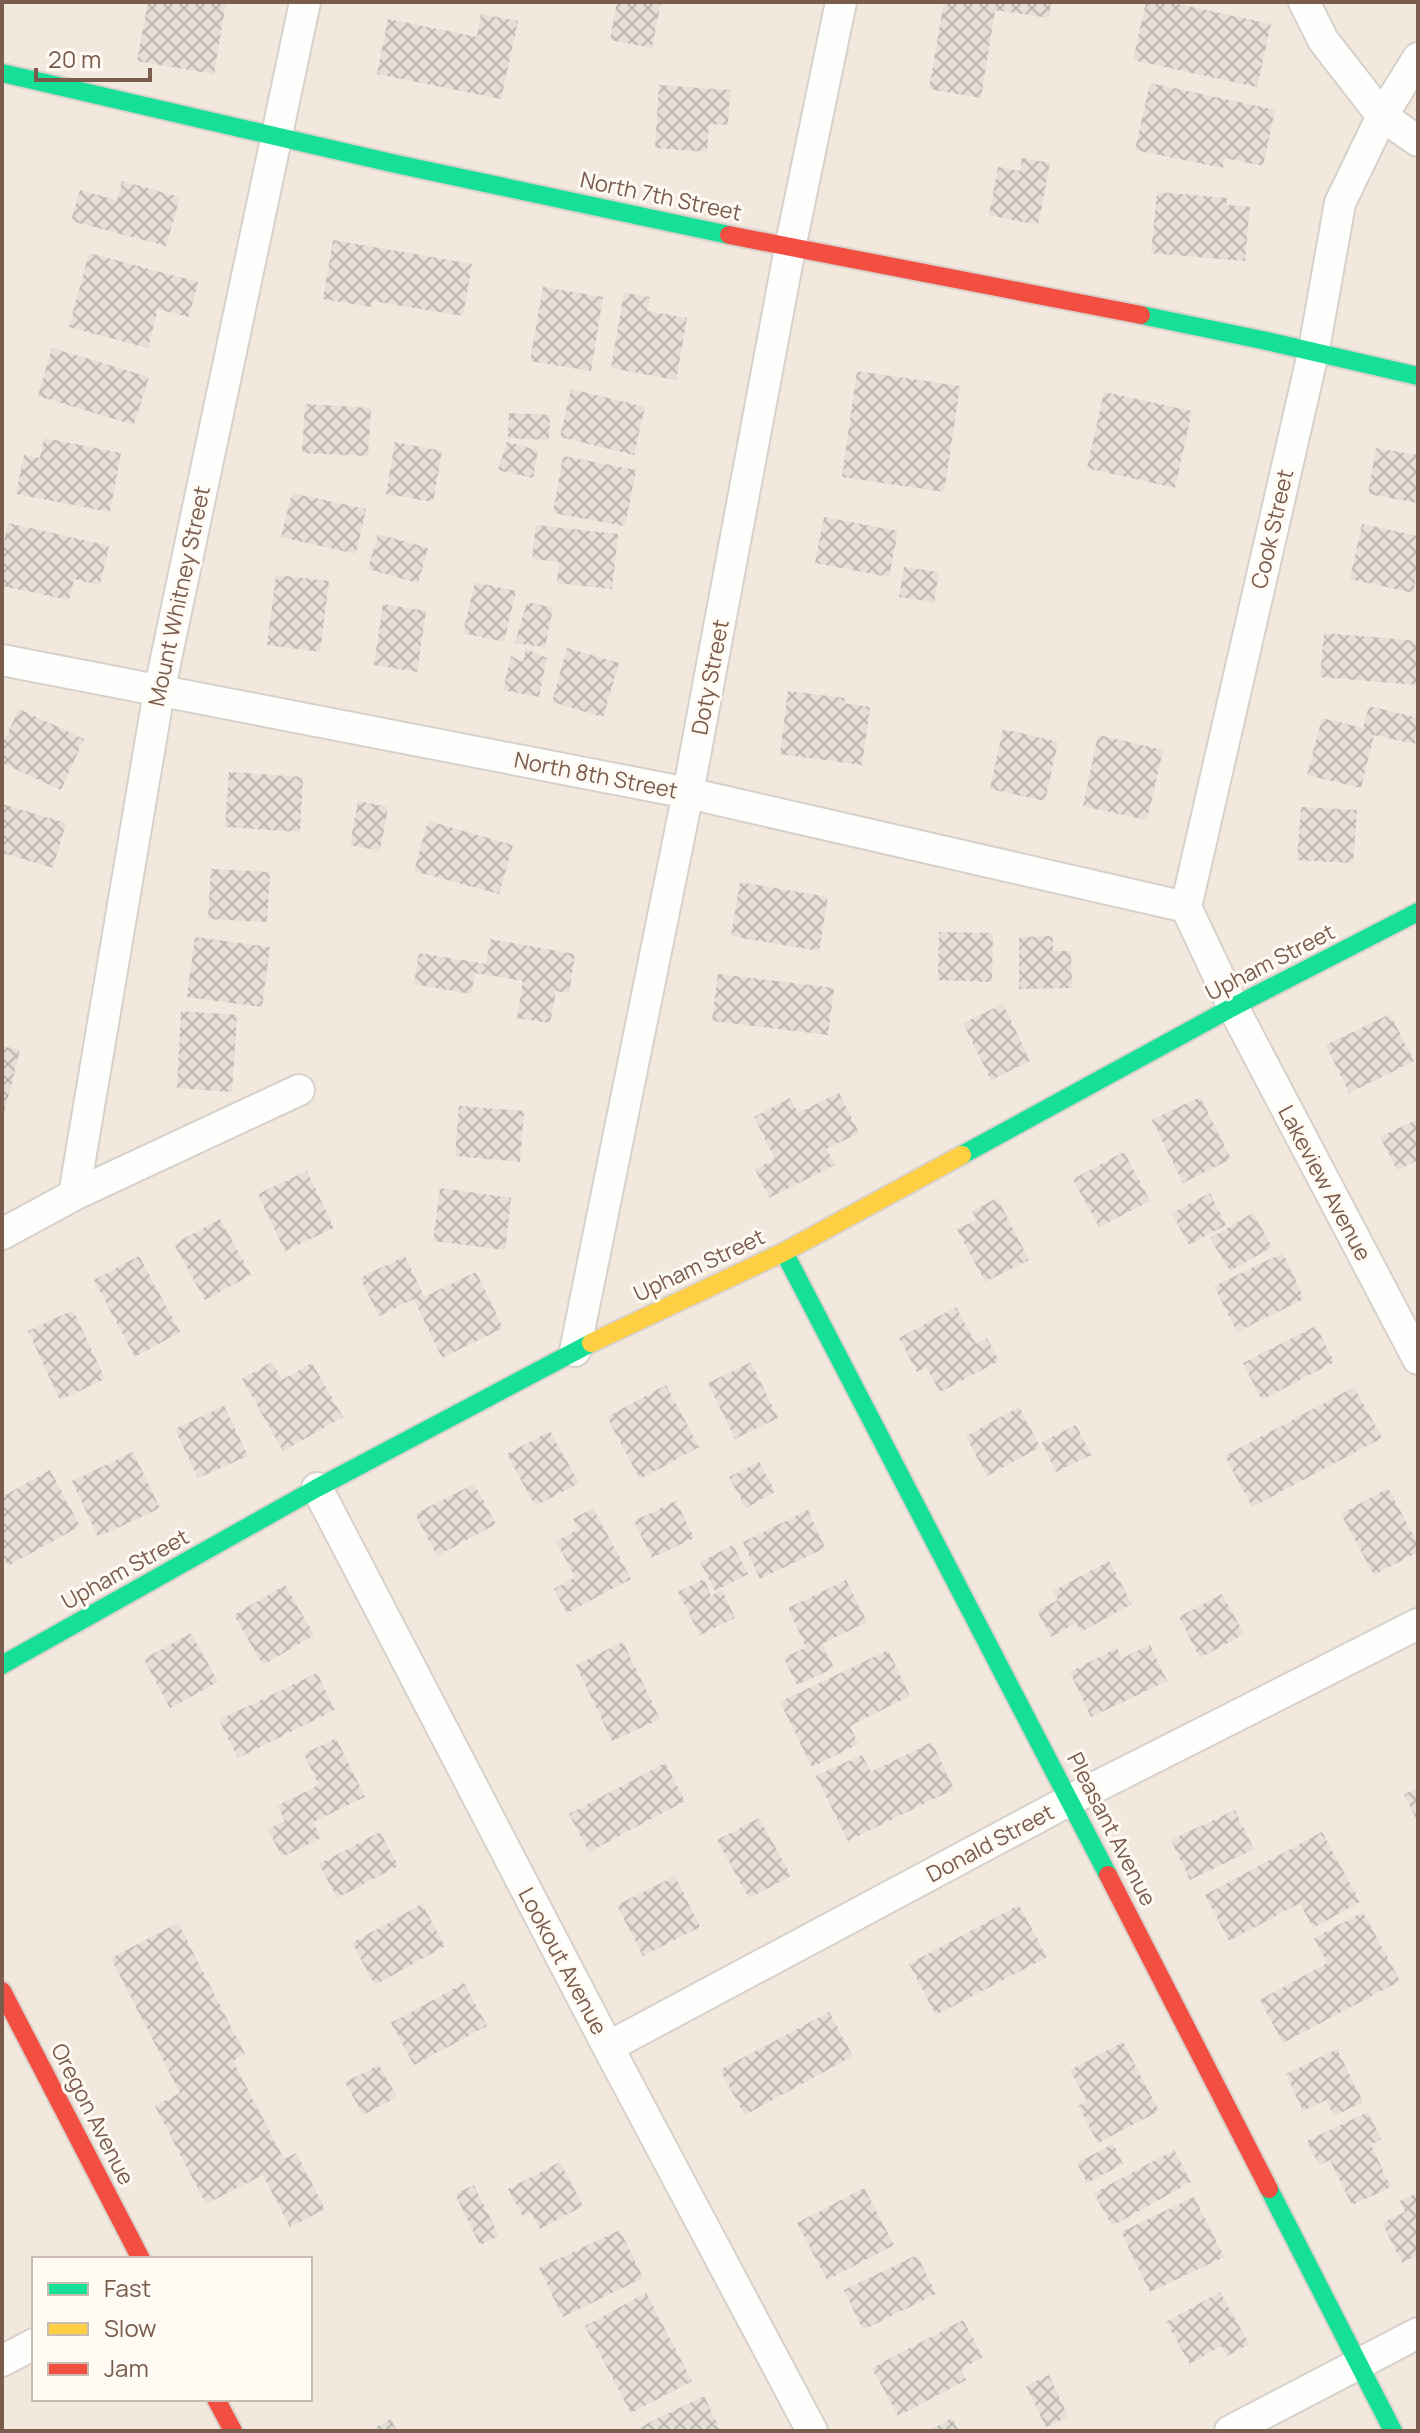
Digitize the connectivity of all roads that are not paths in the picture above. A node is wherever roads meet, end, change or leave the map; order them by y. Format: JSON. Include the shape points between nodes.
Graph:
{"nodes":[{"id":1,"x":305,"y":2,"type":"edge"},
{"id":2,"x":841,"y":2,"type":"edge"},
{"id":3,"x":1304,"y":2,"type":"edge"},
{"id":4,"x":1418,"y":58,"type":"edge"},
{"id":5,"x":2,"y":73,"type":"edge"},
{"id":6,"x":1382,"y":116,"type":"junction"},
{"id":7,"x":275,"y":138,"type":"junction"},
{"id":8,"x":1418,"y":141,"type":"edge"},
{"id":9,"x":790,"y":248,"type":"junction"},
{"id":10,"x":1314,"y":349,"type":"junction"},
{"id":11,"x":1418,"y":376,"type":"edge"},
{"id":12,"x":2,"y":660,"type":"edge"},
{"id":13,"x":159,"y":692,"type":"junction"},
{"id":14,"x":688,"y":793,"type":"junction"},
{"id":15,"x":1186,"y":907,"type":"junction"},
{"id":16,"x":1418,"y":912,"type":"edge"},
{"id":17,"x":1233,"y":1007,"type":"junction"},
{"id":18,"x":299,"y":1090,"type":"dead end"},
{"id":19,"x":74,"y":1195,"type":"junction"},
{"id":20,"x":2,"y":1234,"type":"edge"},
{"id":21,"x":784,"y":1252,"type":"junction"},
{"id":22,"x":575,"y":1351,"type":"junction"},
{"id":23,"x":1418,"y":1359,"type":"edge"},
{"id":24,"x":317,"y":1488,"type":"junction"},
{"id":25,"x":1418,"y":1624,"type":"edge"},
{"id":26,"x":2,"y":1665,"type":"edge"},
{"id":27,"x":1070,"y":1800,"type":"junction"},
{"id":28,"x":2,"y":1991,"type":"edge"},
{"id":29,"x":608,"y":2047,"type":"junction"},
{"id":30,"x":140,"y":2257,"type":"edge"},
{"id":31,"x":1418,"y":2333,"type":"edge"},
{"id":32,"x":32,"y":2345,"type":"edge"},
{"id":33,"x":2,"y":2361,"type":"edge"},
{"id":34,"x":1358,"y":2365,"type":"junction"},
{"id":35,"x":217,"y":2401,"type":"edge"},
{"id":36,"x":233,"y":2431,"type":"edge"},
{"id":37,"x":812,"y":2431,"type":"edge"},
{"id":38,"x":1230,"y":2431,"type":"edge"},
{"id":39,"x":1393,"y":2431,"type":"edge"}],
"edges":[{"from":1,"to":7,"type":"street","name":"Mount Whitney Street"},
{"from":2,"to":9,"type":"street","name":"Doty Street"},
{"from":3,"to":6,"type":"street","via":[[1323,40]]},
{"from":4,"to":6,"type":"street","name":"Cook Street"},
{"from":5,"to":7,"type":"street","name":"North 7th Street"},
{"from":6,"to":8,"type":"street"},
{"from":6,"to":10,"type":"street","name":"Cook Street","via":[[1340,203]]},
{"from":7,"to":9,"type":"street","name":"North 7th Street"},
{"from":7,"to":13,"type":"street","name":"Mount Whitney Street"},
{"from":9,"to":10,"type":"street","name":"North 7th Street"},
{"from":9,"to":14,"type":"street","name":"Doty Street"},
{"from":10,"to":11,"type":"street","name":"North 7th Street"},
{"from":10,"to":15,"type":"street","name":"Cook Street"},
{"from":12,"to":13,"type":"street","name":"North 8th Street"},
{"from":13,"to":14,"type":"street","name":"North 8th Street"},
{"from":13,"to":19,"type":"street","name":"Mount Whitney Street"},
{"from":14,"to":15,"type":"street","name":"North 8th Street"},
{"from":14,"to":22,"type":"street","name":"Doty Street"},
{"from":15,"to":17,"type":"street"},
{"from":16,"to":17,"type":"street","name":"Upham Street"},
{"from":17,"to":21,"type":"street","name":"Upham Street"},
{"from":17,"to":23,"type":"street","name":"Lakeview Avenue"},
{"from":18,"to":19,"type":"street"},
{"from":19,"to":20,"type":"street"},
{"from":21,"to":22,"type":"street","name":"Upham Street"},
{"from":21,"to":27,"type":"street","name":"Pleasant Avenue"},
{"from":22,"to":24,"type":"street","name":"Upham Street"},
{"from":24,"to":26,"type":"street","name":"Upham Street"},
{"from":24,"to":29,"type":"street","name":"Lookout Avenue"},
{"from":25,"to":27,"type":"street","name":"Donald Street"},
{"from":27,"to":29,"type":"street","name":"Donald Street"},
{"from":27,"to":34,"type":"street","name":"Pleasant Avenue"},
{"from":28,"to":30,"type":"street","name":"Oregon Avenue"},
{"from":29,"to":37,"type":"street","name":"Lookout Avenue"},
{"from":31,"to":34,"type":"street"},
{"from":32,"to":33,"type":"street"},
{"from":34,"to":38,"type":"street"},
{"from":34,"to":39,"type":"street","name":"Pleasant Avenue"},
{"from":35,"to":36,"type":"street"}]}
